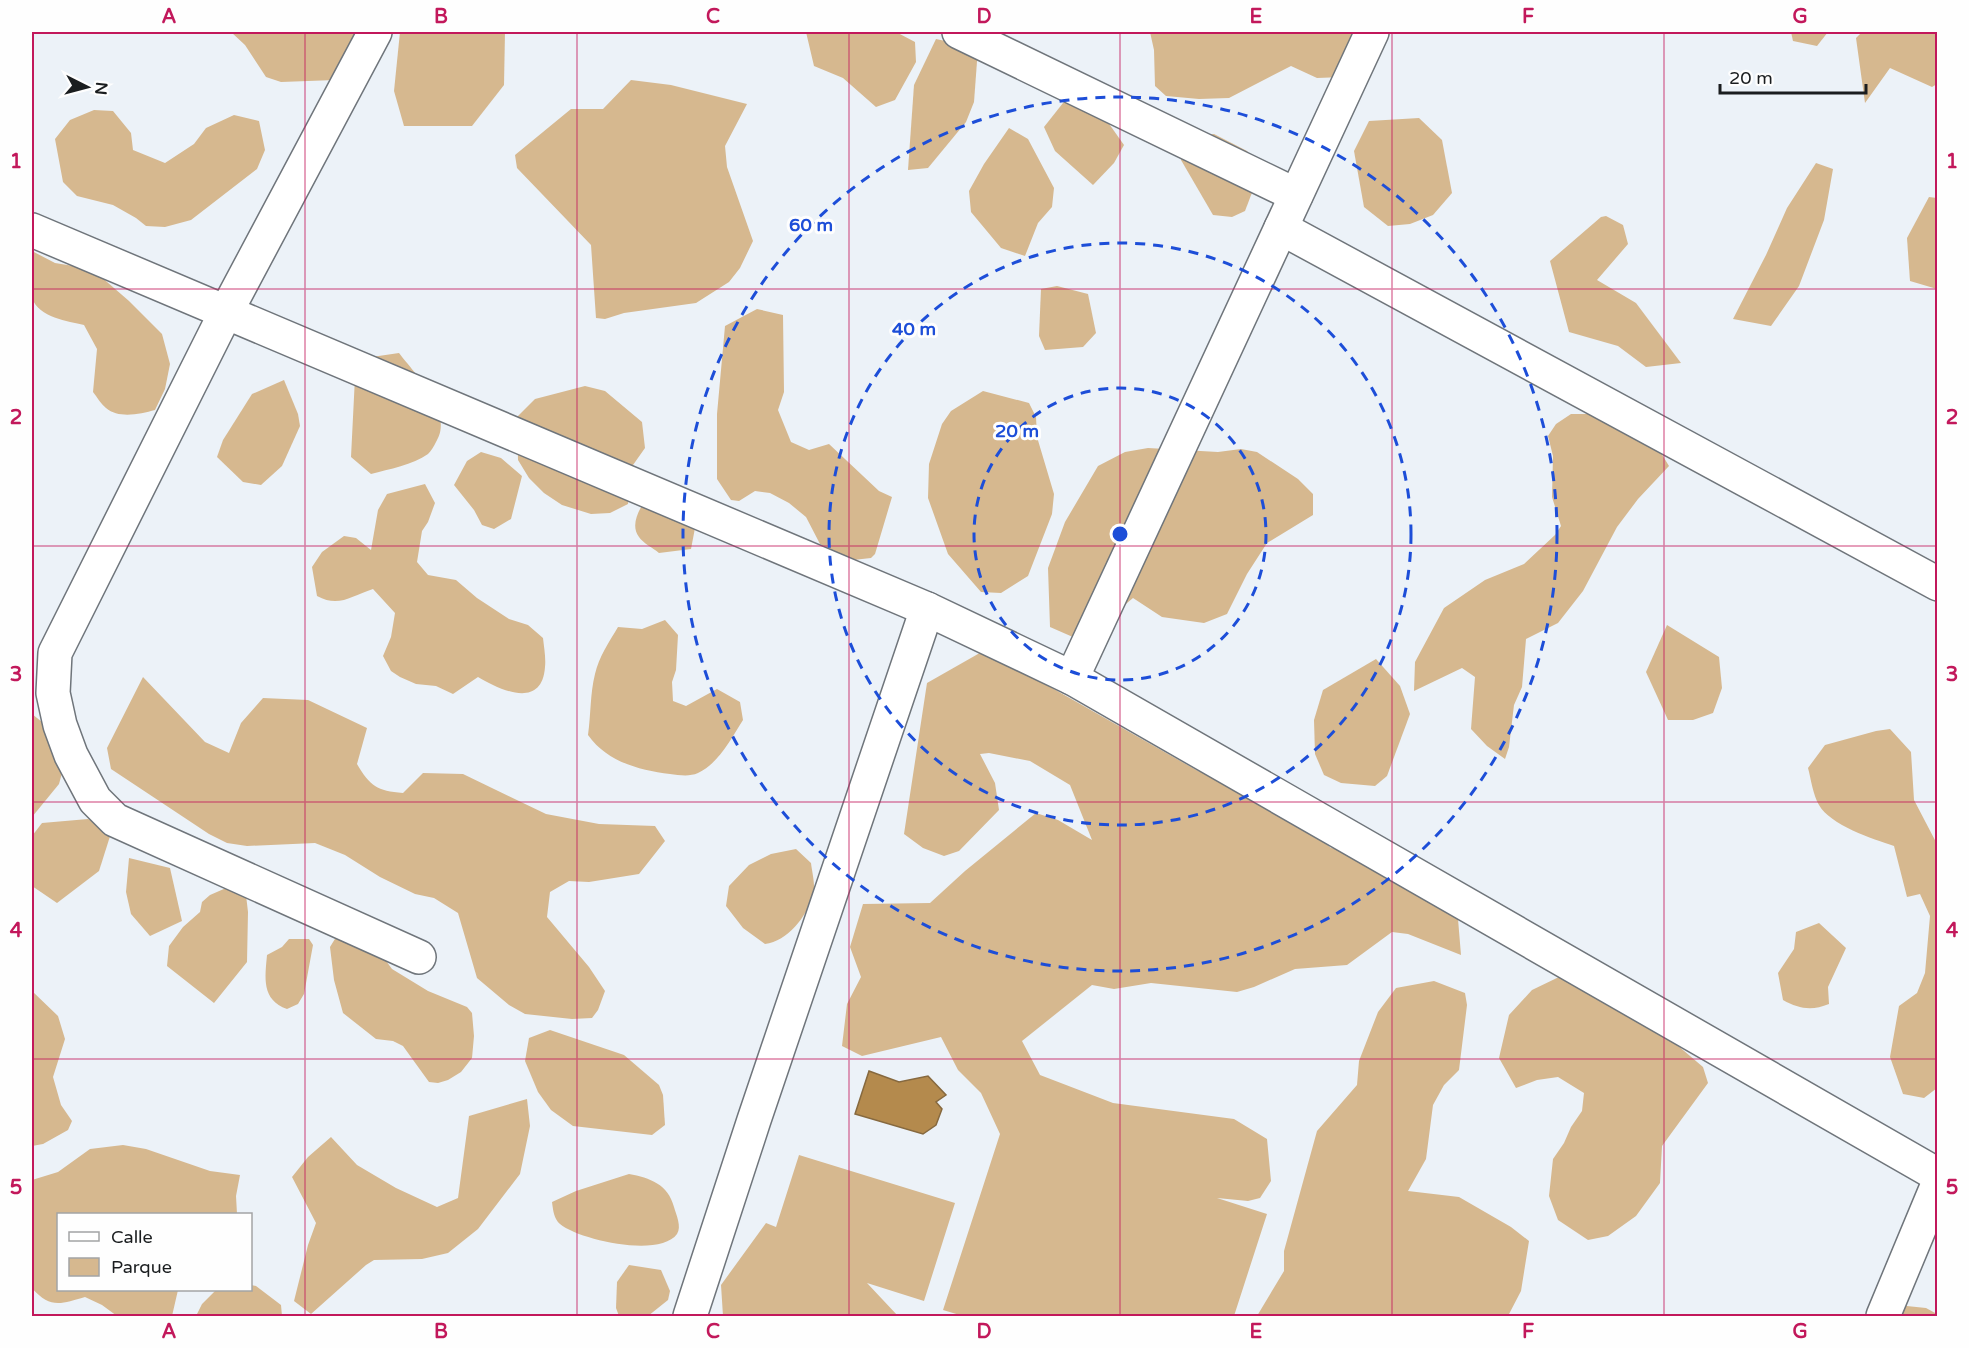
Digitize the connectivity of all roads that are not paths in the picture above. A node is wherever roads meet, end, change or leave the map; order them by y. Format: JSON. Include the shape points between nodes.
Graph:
{"nodes":[{"id":1,"x":375,"y":32,"type":"edge"},
{"id":2,"x":958,"y":32,"type":"edge"},
{"id":3,"x":1372,"y":32,"type":"edge"},
{"id":4,"x":1296,"y":195,"type":"junction"},
{"id":5,"x":1281,"y":228,"type":"junction"},
{"id":6,"x":32,"y":230,"type":"edge"},
{"id":7,"x":226,"y":312,"type":"junction"},
{"id":8,"x":1938,"y":584,"type":"edge"},
{"id":9,"x":927,"y":609,"type":"junction"},
{"id":10,"x":1072,"y":678,"type":"junction"},
{"id":11,"x":419,"y":957,"type":"dead end"},
{"id":12,"x":1938,"y":1175,"type":"edge"},
{"id":13,"x":1938,"y":1184,"type":"edge"},
{"id":14,"x":690,"y":1317,"type":"edge"},
{"id":15,"x":1883,"y":1317,"type":"edge"}],
"edges":[{"from":1,"to":7,"type":"street"},
{"from":2,"to":4,"type":"street"},
{"from":3,"to":4,"type":"street"},
{"from":4,"to":5,"type":"street"},
{"from":5,"to":8,"type":"street"},
{"from":5,"to":10,"type":"street"},
{"from":6,"to":7,"type":"street"},
{"from":7,"to":9,"type":"street"},
{"from":7,"to":11,"type":"street","via":[[55,653],[53,693],[60,725],[95,800],[114,820]]},
{"from":9,"to":10,"type":"street"},
{"from":9,"to":14,"type":"street"},
{"from":10,"to":12,"type":"street"},
{"from":13,"to":15,"type":"street"}]}
